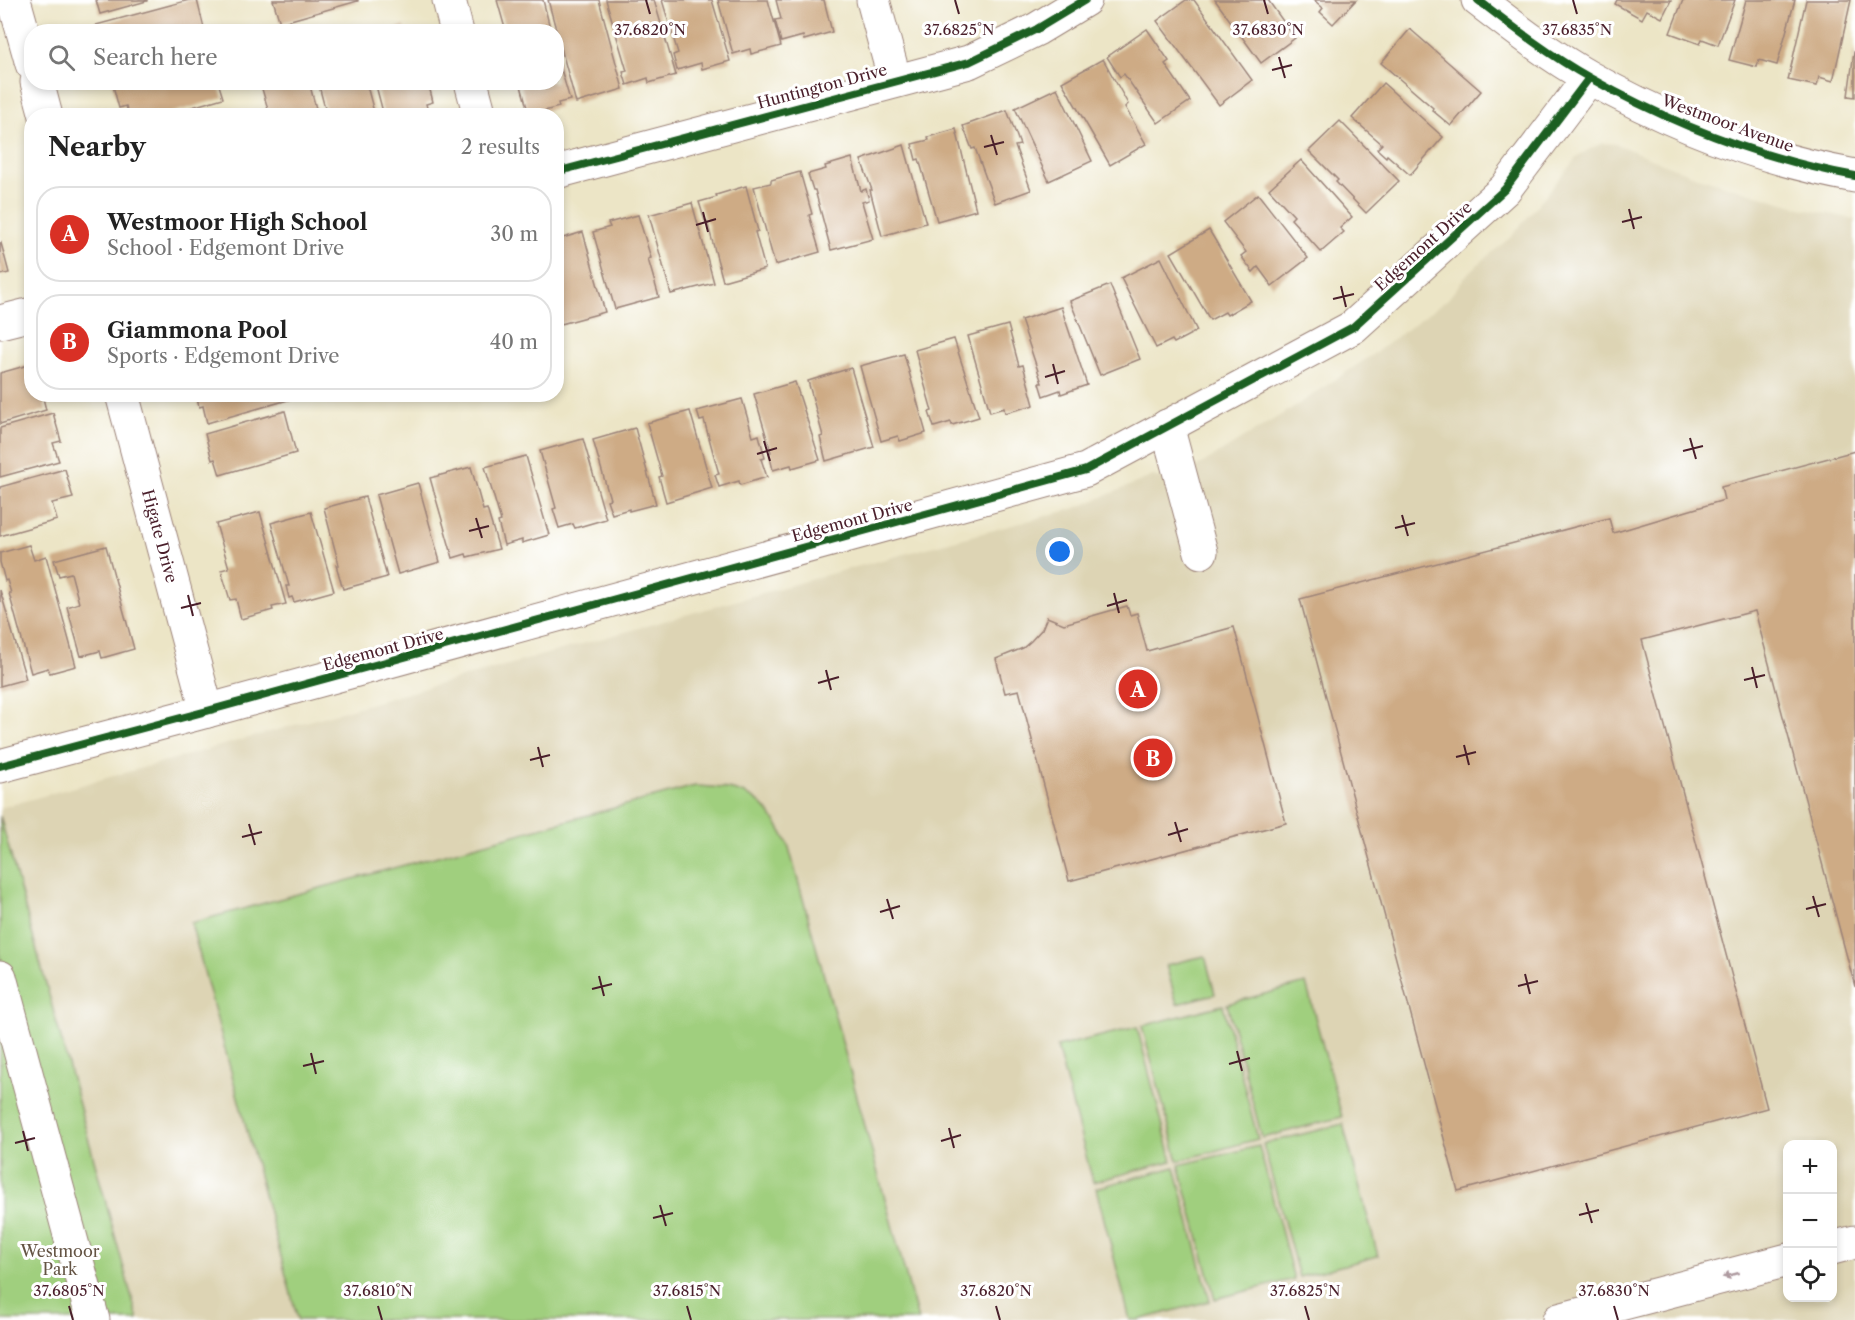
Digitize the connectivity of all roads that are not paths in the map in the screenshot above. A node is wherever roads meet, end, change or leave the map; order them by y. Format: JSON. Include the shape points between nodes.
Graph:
{"nodes":[{"id":1,"x":14,"y":0,"type":"edge"},
{"id":2,"x":448,"y":0,"type":"edge"},
{"id":3,"x":873,"y":0,"type":"edge"},
{"id":4,"x":1085,"y":0,"type":"edge"},
{"id":5,"x":1478,"y":0,"type":"edge"},
{"id":6,"x":455,"y":24,"type":"edge"},
{"id":7,"x":24,"y":36,"type":"edge"},
{"id":8,"x":1589,"y":78,"type":"junction"},
{"id":9,"x":895,"y":81,"type":"junction"},
{"id":10,"x":39,"y":90,"type":"edge"},
{"id":11,"x":473,"y":90,"type":"edge"},
{"id":12,"x":44,"y":108,"type":"edge"},
{"id":13,"x":478,"y":108,"type":"edge"},
{"id":14,"x":564,"y":170,"type":"edge"},
{"id":15,"x":1855,"y":176,"type":"edge"},
{"id":16,"x":24,"y":316,"type":"edge"},
{"id":17,"x":0,"y":322,"type":"edge"},
{"id":18,"x":124,"y":402,"type":"edge"},
{"id":19,"x":1167,"y":426,"type":"junction"},
{"id":20,"x":1201,"y":552,"type":"dead end"},
{"id":21,"x":207,"y":711,"type":"junction"},
{"id":22,"x":0,"y":766,"type":"edge"},
{"id":23,"x":0,"y":977,"type":"edge"},
{"id":24,"x":1855,"y":1242,"type":"edge"},
{"id":25,"x":1837,"y":1247,"type":"edge"},
{"id":26,"x":1783,"y":1261,"type":"edge"},
{"id":27,"x":93,"y":1320,"type":"edge"},
{"id":28,"x":1559,"y":1320,"type":"edge"}],
"edges":[{"from":1,"to":7,"type":"street"},
{"from":2,"to":6,"type":"street"},
{"from":3,"to":9,"type":"street"},
{"from":4,"to":9,"type":"street","name":"Huntington Drive","via":[[969,62]]},
{"from":5,"to":8,"type":"street","name":"Westmoor Avenue"},
{"from":8,"to":15,"type":"street","name":"Westmoor Avenue","via":[[1666,117],[1733,142],[1821,170]]},
{"from":8,"to":19,"type":"street","name":"Edgemont Drive","via":[[1505,189],[1353,327]]},
{"from":9,"to":14,"type":"street","name":"Huntington Drive"},
{"from":10,"to":12,"type":"street"},
{"from":11,"to":13,"type":"street"},
{"from":16,"to":17,"type":"street"},
{"from":18,"to":21,"type":"street","name":"Higate Drive"},
{"from":19,"to":20,"type":"street"},
{"from":19,"to":21,"type":"street","name":"Edgemont Drive","via":[[1086,470]]},
{"from":21,"to":22,"type":"street","name":"Edgemont Drive"},
{"from":23,"to":27,"type":"street"},
{"from":24,"to":25,"type":"street"},
{"from":26,"to":28,"type":"street","one_way":true}]}
